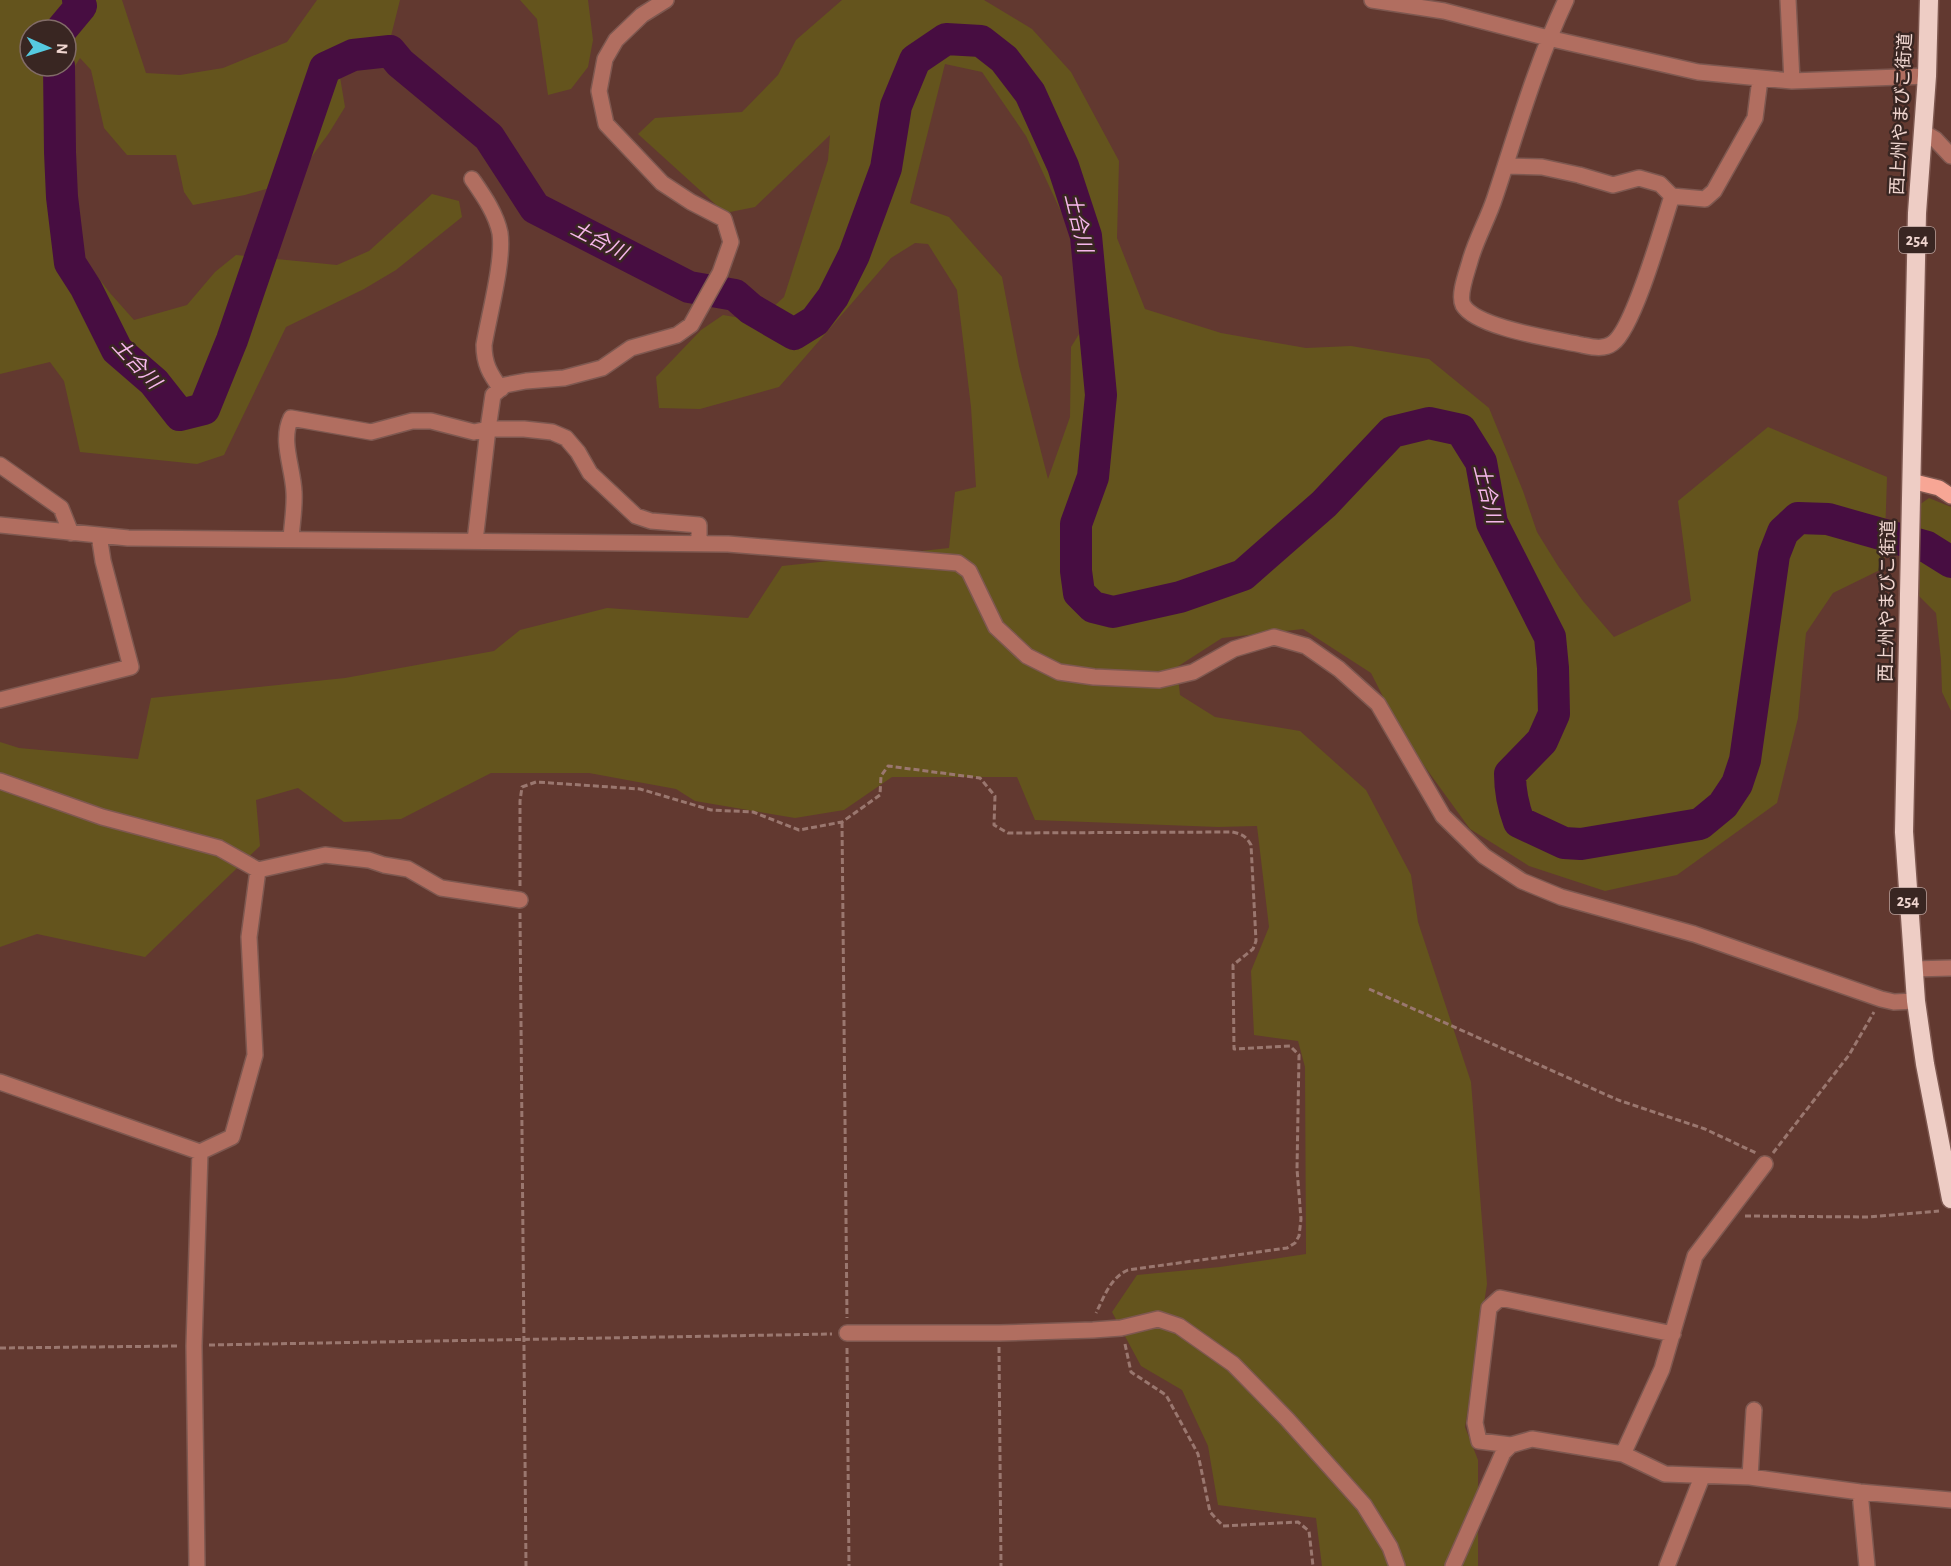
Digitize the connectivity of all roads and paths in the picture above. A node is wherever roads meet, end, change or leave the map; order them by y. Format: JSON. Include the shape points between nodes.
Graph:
{"nodes":[{"id":1,"x":666,"y":0,"type":"edge"},
{"id":2,"x":1372,"y":0,"type":"edge"},
{"id":3,"x":1566,"y":0,"type":"edge"},
{"id":4,"x":1788,"y":0,"type":"edge"},
{"id":5,"x":1929,"y":0,"type":"edge"},
{"id":6,"x":1548,"y":38,"type":"junction"},
{"id":7,"x":1927,"y":76,"type":"junction"},
{"id":8,"x":1760,"y":79,"type":"junction"},
{"id":9,"x":1792,"y":81,"type":"junction"},
{"id":10,"x":1923,"y":132,"type":"junction"},
{"id":11,"x":1951,"y":156,"type":"edge"},
{"id":12,"x":1504,"y":166,"type":"junction"},
{"id":13,"x":472,"y":179,"type":"dead end"},
{"id":14,"x":1672,"y":196,"type":"junction"},
{"id":15,"x":501,"y":389,"type":"junction"},
{"id":16,"x":488,"y":429,"type":"junction"},
{"id":17,"x":0,"y":465,"type":"edge"},
{"id":18,"x":1911,"y":481,"type":"junction"},
{"id":19,"x":1951,"y":496,"type":"edge"},
{"id":20,"x":0,"y":525,"type":"edge"},
{"id":21,"x":71,"y":533,"type":"junction"},
{"id":22,"x":99,"y":535,"type":"junction"},
{"id":23,"x":291,"y":539,"type":"junction"},
{"id":24,"x":475,"y":541,"type":"junction"},
{"id":25,"x":699,"y":543,"type":"junction"},
{"id":26,"x":0,"y":700,"type":"edge"},
{"id":27,"x":0,"y":781,"type":"edge"},
{"id":28,"x":842,"y":822,"type":"junction"},
{"id":29,"x":258,"y":870,"type":"junction"},
{"id":30,"x":520,"y":900,"type":"junction"},
{"id":31,"x":1951,"y":968,"type":"edge"},
{"id":32,"x":1913,"y":969,"type":"junction"},
{"id":33,"x":1369,"y":989,"type":"dead end"},
{"id":34,"x":1881,"y":999,"type":"junction"},
{"id":35,"x":1916,"y":1001,"type":"junction"},
{"id":36,"x":0,"y":1082,"type":"edge"},
{"id":37,"x":1944,"y":1129,"type":"edge"},
{"id":38,"x":200,"y":1152,"type":"junction"},
{"id":39,"x":1766,"y":1162,"type":"junction"},
{"id":40,"x":1946,"y":1205,"type":"edge"},
{"id":41,"x":1729,"y":1211,"type":"junction"},
{"id":42,"x":1121,"y":1328,"type":"junction"},
{"id":43,"x":1093,"y":1330,"type":"junction"},
{"id":44,"x":847,"y":1333,"type":"junction"},
{"id":45,"x":999,"y":1333,"type":"junction"},
{"id":46,"x":1673,"y":1334,"type":"junction"},
{"id":47,"x":524,"y":1341,"type":"junction"},
{"id":48,"x":194,"y":1346,"type":"junction"},
{"id":49,"x":0,"y":1348,"type":"edge"},
{"id":50,"x":1754,"y":1410,"type":"dead end"},
{"id":51,"x":1511,"y":1445,"type":"junction"},
{"id":52,"x":1623,"y":1454,"type":"junction"},
{"id":53,"x":1702,"y":1477,"type":"junction"},
{"id":54,"x":1750,"y":1477,"type":"junction"},
{"id":55,"x":1860,"y":1492,"type":"junction"},
{"id":56,"x":1951,"y":1500,"type":"edge"},
{"id":57,"x":197,"y":1566,"type":"edge"},
{"id":58,"x":526,"y":1566,"type":"edge"},
{"id":59,"x":849,"y":1566,"type":"edge"},
{"id":60,"x":1001,"y":1566,"type":"edge"},
{"id":61,"x":1313,"y":1566,"type":"edge"},
{"id":62,"x":1397,"y":1566,"type":"edge"},
{"id":63,"x":1453,"y":1566,"type":"edge"},
{"id":64,"x":1667,"y":1566,"type":"edge"},
{"id":65,"x":1867,"y":1566,"type":"edge"}],
"edges":[{"from":1,"to":15,"type":"street","via":[[642,15],[616,40],[605,59],[599,91],[606,124],[662,183],[724,219],[731,242],[720,273],[692,325],[677,335],[631,348],[602,368],[564,378],[505,385]]},
{"from":2,"to":6,"type":"street","via":[[1444,11]]},
{"from":3,"to":6,"type":"street"},
{"from":4,"to":9,"type":"street"},
{"from":5,"to":7,"type":"highway","name":"西上州やまびこ街道","number":"254"},
{"from":6,"to":8,"type":"street","via":[[1698,72]]},
{"from":6,"to":12,"type":"street"},
{"from":7,"to":9,"type":"street"},
{"from":7,"to":10,"type":"highway","name":"西上州やまびこ街道","number":"254"},
{"from":8,"to":9,"type":"street"},
{"from":8,"to":14,"type":"street","via":[[1755,118],[1714,191],[1705,199]]},
{"from":10,"to":11,"type":"street"},
{"from":10,"to":18,"type":"highway","name":"西上州やまびこ街道","number":"254","via":[[1917,213]]},
{"from":12,"to":14,"type":"street","via":[[1542,167],[1613,185],[1639,178],[1660,184]]},
{"from":12,"to":14,"type":"street","via":[[1470,259],[1462,303],[1472,316],[1504,328],[1594,347],[1612,344],[1622,334],[1652,261]]},
{"from":13,"to":15,"type":"street","via":[[488,202],[500,233],[500,258],[484,356]]},
{"from":15,"to":16,"type":"street","via":[[493,395]]},
{"from":16,"to":23,"type":"street","via":[[474,432],[431,421],[412,421],[372,432],[291,418],[287,427],[294,492]]},
{"from":16,"to":24,"type":"street"},
{"from":16,"to":25,"type":"street","via":[[552,432],[566,438],[590,473],[636,516],[699,525]]},
{"from":17,"to":21,"type":"street","via":[[62,508]]},
{"from":18,"to":19,"type":"main road","via":[[1939,488]]},
{"from":18,"to":32,"type":"highway","name":"西上州やまびこ街道","number":"254","via":[[1904,832]]},
{"from":20,"to":21,"type":"street"},
{"from":21,"to":22,"type":"street"},
{"from":22,"to":23,"type":"street"},
{"from":22,"to":26,"type":"street","via":[[131,668]]},
{"from":23,"to":24,"type":"street"},
{"from":24,"to":25,"type":"street"},
{"from":25,"to":34,"type":"street","via":[[958,563],[969,571],[996,627],[1027,656],[1059,672],[1159,680],[1193,672],[1234,649],[1274,637],[1306,646],[1340,669],[1378,704],[1443,816],[1484,856],[1522,881],[1561,897],[1694,934]]},
{"from":27,"to":29,"type":"street","via":[[102,817],[219,848]]},
{"from":28,"to":30,"type":"path","via":[[799,830],[753,812],[711,810],[640,789],[536,782],[522,787],[520,801]]},
{"from":28,"to":43,"type":"path","via":[[880,795],[881,776],[888,766],[980,778],[995,796],[994,825],[1008,833],[1232,832],[1247,837],[1251,845],[1256,941],[1233,965],[1234,1049],[1290,1046],[1299,1055],[1299,1236],[1287,1248],[1128,1270],[1111,1284],[1095,1315]]},
{"from":28,"to":44,"type":"path"},
{"from":29,"to":30,"type":"street","via":[[325,855],[369,860],[408,869],[441,888]]},
{"from":29,"to":38,"type":"street","via":[[249,937],[255,1055],[232,1137]]},
{"from":30,"to":47,"type":"path"},
{"from":31,"to":32,"type":"street"},
{"from":32,"to":35,"type":"highway","name":"西上州やまびこ街道","number":"254"},
{"from":33,"to":39,"type":"path","via":[[1618,1100],[1705,1128]]},
{"from":34,"to":35,"type":"street"},
{"from":34,"to":39,"type":"path","via":[[1849,1055]]},
{"from":35,"to":37,"type":"highway","name":"西上州やまびこ街道","number":"254"},
{"from":36,"to":38,"type":"street"},
{"from":37,"to":40,"type":"highway","name":"西上州やまびこ街道","number":"254"},
{"from":38,"to":48,"type":"street"},
{"from":39,"to":41,"type":"street"},
{"from":40,"to":41,"type":"path","via":[[1869,1217],[1742,1216]]},
{"from":41,"to":46,"type":"street","via":[[1695,1256]]},
{"from":42,"to":43,"type":"street"},
{"from":42,"to":61,"type":"path","via":[[1131,1372],[1166,1395],[1198,1454],[1210,1512],[1223,1526],[1298,1522],[1309,1531]]},
{"from":42,"to":62,"type":"street","via":[[1158,1319],[1179,1326],[1233,1364],[1364,1505]]},
{"from":43,"to":45,"type":"street"},
{"from":44,"to":45,"type":"street"},
{"from":44,"to":47,"type":"path"},
{"from":44,"to":59,"type":"path"},
{"from":45,"to":60,"type":"path"},
{"from":46,"to":51,"type":"street","via":[[1500,1298],[1489,1308],[1475,1423],[1479,1441]]},
{"from":46,"to":52,"type":"street","via":[[1662,1369]]},
{"from":47,"to":48,"type":"path"},
{"from":47,"to":58,"type":"path"},
{"from":48,"to":49,"type":"path"},
{"from":48,"to":57,"type":"street"},
{"from":50,"to":54,"type":"street"},
{"from":51,"to":52,"type":"street","via":[[1532,1439]]},
{"from":51,"to":63,"type":"street","via":[[1503,1453]]},
{"from":52,"to":53,"type":"street","via":[[1665,1474]]},
{"from":53,"to":54,"type":"street"},
{"from":53,"to":64,"type":"street"},
{"from":54,"to":55,"type":"street"},
{"from":55,"to":56,"type":"street"},
{"from":55,"to":65,"type":"street"}]}
